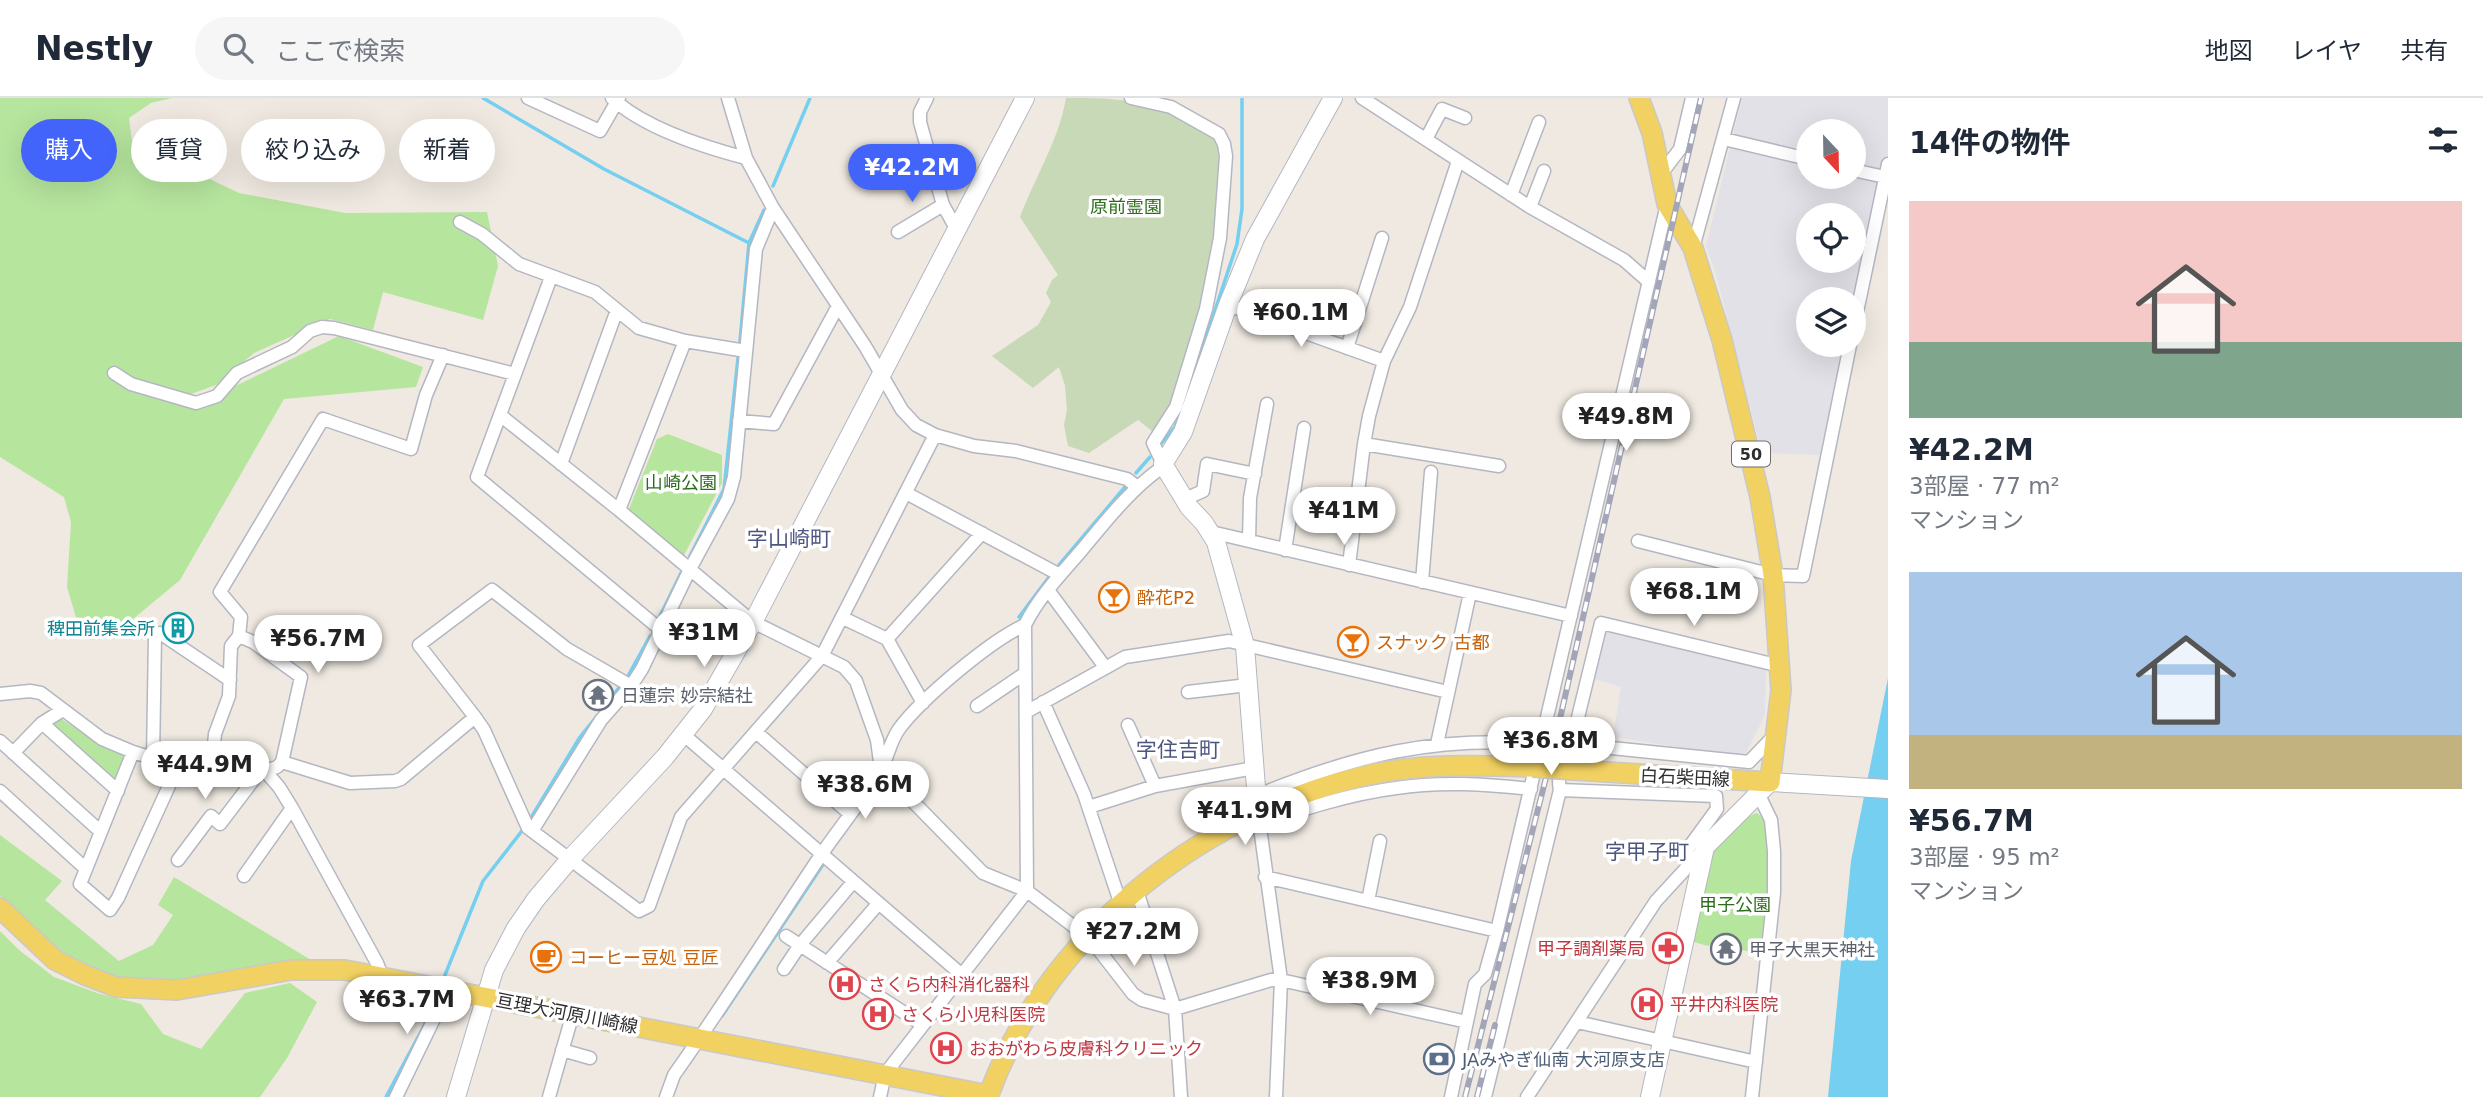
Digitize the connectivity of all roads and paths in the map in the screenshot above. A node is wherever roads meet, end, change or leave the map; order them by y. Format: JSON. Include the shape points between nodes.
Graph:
{"nodes":[{"id":1,"x":528,"y":98,"type":"edge"},
{"id":2,"x":728,"y":98,"type":"edge"},
{"id":3,"x":928,"y":98,"type":"edge"},
{"id":4,"x":1025,"y":98,"type":"edge"},
{"id":5,"x":1131,"y":98,"type":"edge"},
{"id":6,"x":1333,"y":98,"type":"edge"},
{"id":7,"x":1640,"y":98,"type":"edge"},
{"id":8,"x":1692,"y":98,"type":"edge"},
{"id":9,"x":1734,"y":98,"type":"edge"},
{"id":10,"x":616,"y":100,"type":"edge"},
{"id":11,"x":1370,"y":100,"type":"edge"},
{"id":12,"x":1465,"y":118,"type":"dead end"},
{"id":13,"x":1539,"y":122,"type":"dead end"},
{"id":14,"x":1426,"y":139,"type":"junction"},
{"id":15,"x":1724,"y":139,"type":"junction"},
{"id":16,"x":1796,"y":156,"type":"edge"},
{"id":17,"x":746,"y":158,"type":"junction"},
{"id":18,"x":1458,"y":160,"type":"junction"},
{"id":19,"x":1866,"y":170,"type":"edge"},
{"id":20,"x":1544,"y":171,"type":"dead end"},
{"id":21,"x":1886,"y":171,"type":"edge"},
{"id":22,"x":1661,"y":174,"type":"junction"},
{"id":23,"x":1511,"y":195,"type":"junction"},
{"id":24,"x":1667,"y":204,"type":"junction"},
{"id":25,"x":943,"y":205,"type":"junction"},
{"id":26,"x":1530,"y":207,"type":"junction"},
{"id":27,"x":773,"y":208,"type":"junction"},
{"id":28,"x":460,"y":222,"type":"dead end"},
{"id":29,"x":957,"y":230,"type":"junction"},
{"id":30,"x":898,"y":232,"type":"dead end"},
{"id":31,"x":1382,"y":238,"type":"dead end"},
{"id":32,"x":1693,"y":248,"type":"junction"},
{"id":33,"x":551,"y":277,"type":"junction"},
{"id":34,"x":1649,"y":282,"type":"junction"},
{"id":35,"x":1862,"y":287,"type":"edge"},
{"id":36,"x":1228,"y":305,"type":"junction"},
{"id":37,"x":838,"y":306,"type":"junction"},
{"id":38,"x":617,"y":310,"type":"junction"},
{"id":39,"x":685,"y":341,"type":"junction"},
{"id":40,"x":1347,"y":348,"type":"junction"},
{"id":41,"x":746,"y":351,"type":"junction"},
{"id":42,"x":443,"y":355,"type":"junction"},
{"id":43,"x":1848,"y":357,"type":"edge"},
{"id":44,"x":1384,"y":361,"type":"junction"},
{"id":45,"x":114,"y":373,"type":"dead end"},
{"id":46,"x":515,"y":374,"type":"junction"},
{"id":47,"x":881,"y":374,"type":"junction"},
{"id":48,"x":1267,"y":404,"type":"dead end"},
{"id":49,"x":500,"y":415,"type":"junction"},
{"id":50,"x":739,"y":421,"type":"junction"},
{"id":51,"x":1304,"y":428,"type":"dead end"},
{"id":52,"x":935,"y":435,"type":"junction"},
{"id":53,"x":1364,"y":444,"type":"junction"},
{"id":54,"x":561,"y":464,"type":"junction"},
{"id":55,"x":1163,"y":464,"type":"junction"},
{"id":56,"x":1499,"y":466,"type":"dead end"},
{"id":57,"x":1431,"y":472,"type":"dead end"},
{"id":58,"x":1255,"y":474,"type":"junction"},
{"id":59,"x":1136,"y":486,"type":"junction"},
{"id":60,"x":906,"y":493,"type":"junction"},
{"id":61,"x":1185,"y":499,"type":"junction"},
{"id":62,"x":619,"y":510,"type":"junction"},
{"id":63,"x":1211,"y":532,"type":"junction"},
{"id":64,"x":982,"y":533,"type":"junction"},
{"id":65,"x":1249,"y":541,"type":"junction"},
{"id":66,"x":1638,"y":541,"type":"dead end"},
{"id":67,"x":1285,"y":550,"type":"junction"},
{"id":68,"x":1349,"y":565,"type":"junction"},
{"id":69,"x":690,"y":569,"type":"junction"},
{"id":70,"x":1060,"y":575,"type":"junction"},
{"id":71,"x":1773,"y":575,"type":"junction"},
{"id":72,"x":1422,"y":582,"type":"junction"},
{"id":73,"x":1048,"y":590,"type":"junction"},
{"id":74,"x":1469,"y":593,"type":"junction"},
{"id":75,"x":1571,"y":616,"type":"junction"},
{"id":76,"x":844,"y":618,"type":"junction"},
{"id":77,"x":753,"y":622,"type":"junction"},
{"id":78,"x":1025,"y":625,"type":"junction"},
{"id":79,"x":661,"y":630,"type":"junction"},
{"id":80,"x":239,"y":636,"type":"junction"},
{"id":81,"x":887,"y":639,"type":"junction"},
{"id":82,"x":1245,"y":646,"type":"junction"},
{"id":83,"x":822,"y":656,"type":"junction"},
{"id":84,"x":1780,"y":666,"type":"junction"},
{"id":85,"x":1105,"y":667,"type":"junction"},
{"id":86,"x":1024,"y":674,"type":"junction"},
{"id":87,"x":230,"y":680,"type":"junction"},
{"id":88,"x":626,"y":683,"type":"junction"},
{"id":89,"x":1248,"y":685,"type":"junction"},
{"id":90,"x":1188,"y":692,"type":"dead end"},
{"id":91,"x":1448,"y":692,"type":"junction"},
{"id":92,"x":0,"y":694,"type":"edge"},
{"id":93,"x":1042,"y":702,"type":"junction"},
{"id":94,"x":923,"y":703,"type":"junction"},
{"id":95,"x":976,"y":706,"type":"dead end"},
{"id":96,"x":63,"y":710,"type":"junction"},
{"id":97,"x":1026,"y":712,"type":"junction"},
{"id":98,"x":475,"y":717,"type":"junction"},
{"id":99,"x":42,"y":723,"type":"junction"},
{"id":100,"x":1128,"y":725,"type":"dead end"},
{"id":101,"x":756,"y":732,"type":"junction"},
{"id":102,"x":1775,"y":734,"type":"junction"},
{"id":103,"x":684,"y":735,"type":"junction"},
{"id":104,"x":0,"y":741,"type":"edge"},
{"id":105,"x":1437,"y":744,"type":"junction"},
{"id":106,"x":1542,"y":744,"type":"junction"},
{"id":107,"x":1572,"y":744,"type":"junction"},
{"id":108,"x":133,"y":752,"type":"junction"},
{"id":109,"x":13,"y":753,"type":"junction"},
{"id":110,"x":153,"y":758,"type":"junction"},
{"id":111,"x":282,"y":762,"type":"junction"},
{"id":112,"x":178,"y":766,"type":"junction"},
{"id":113,"x":212,"y":766,"type":"junction"},
{"id":114,"x":1254,"y":768,"type":"junction"},
{"id":115,"x":881,"y":769,"type":"junction"},
{"id":116,"x":263,"y":770,"type":"junction"},
{"id":117,"x":724,"y":770,"type":"junction"},
{"id":118,"x":1156,"y":786,"type":"junction"},
{"id":119,"x":1772,"y":786,"type":"junction"},
{"id":120,"x":1531,"y":789,"type":"junction"},
{"id":121,"x":1888,"y":789,"type":"edge"},
{"id":122,"x":1560,"y":790,"type":"junction"},
{"id":123,"x":0,"y":791,"type":"edge"},
{"id":124,"x":118,"y":791,"type":"junction"},
{"id":125,"x":1088,"y":807,"type":"junction"},
{"id":126,"x":292,"y":808,"type":"junction"},
{"id":127,"x":1258,"y":811,"type":"junction"},
{"id":128,"x":850,"y":814,"type":"junction"},
{"id":129,"x":528,"y":826,"type":"junction"},
{"id":130,"x":101,"y":832,"type":"junction"},
{"id":131,"x":1380,"y":841,"type":"dead end"},
{"id":132,"x":1705,"y":847,"type":"junction"},
{"id":133,"x":821,"y":855,"type":"junction"},
{"id":134,"x":570,"y":859,"type":"junction"},
{"id":135,"x":178,"y":860,"type":"dead end"},
{"id":136,"x":1689,"y":866,"type":"junction"},
{"id":137,"x":86,"y":869,"type":"junction"},
{"id":138,"x":243,"y":876,"type":"dead end"},
{"id":139,"x":1265,"y":877,"type":"junction"},
{"id":140,"x":853,"y":882,"type":"junction"},
{"id":141,"x":1027,"y":891,"type":"junction"},
{"id":142,"x":1137,"y":891,"type":"junction"},
{"id":143,"x":1368,"y":901,"type":"junction"},
{"id":144,"x":878,"y":904,"type":"junction"},
{"id":145,"x":1121,"y":905,"type":"junction"},
{"id":146,"x":0,"y":908,"type":"edge"},
{"id":147,"x":1497,"y":931,"type":"junction"},
{"id":148,"x":786,"y":936,"type":"dead end"},
{"id":149,"x":1088,"y":938,"type":"junction"},
{"id":150,"x":800,"y":945,"type":"junction"},
{"id":151,"x":827,"y":963,"type":"junction"},
{"id":152,"x":785,"y":969,"type":"dead end"},
{"id":153,"x":961,"y":975,"type":"junction"},
{"id":154,"x":382,"y":976,"type":"junction"},
{"id":155,"x":1281,"y":980,"type":"junction"},
{"id":156,"x":448,"y":990,"type":"junction"},
{"id":157,"x":485,"y":997,"type":"junction"},
{"id":158,"x":1175,"y":1009,"type":"junction"},
{"id":159,"x":573,"y":1013,"type":"junction"},
{"id":160,"x":1467,"y":1022,"type":"junction"},
{"id":161,"x":1577,"y":1022,"type":"junction"},
{"id":162,"x":923,"y":1025,"type":"junction"},
{"id":163,"x":700,"y":1039,"type":"junction"},
{"id":164,"x":1662,"y":1041,"type":"junction"},
{"id":165,"x":562,"y":1050,"type":"junction"},
{"id":166,"x":590,"y":1058,"type":"dead end"},
{"id":167,"x":1756,"y":1062,"type":"junction"},
{"id":168,"x":885,"y":1074,"type":"junction"},
{"id":169,"x":993,"y":1096,"type":"edge"},
{"id":170,"x":396,"y":1097,"type":"edge"},
{"id":171,"x":456,"y":1097,"type":"edge"},
{"id":172,"x":549,"y":1097,"type":"edge"},
{"id":173,"x":666,"y":1097,"type":"edge"},
{"id":174,"x":880,"y":1097,"type":"edge"},
{"id":175,"x":1181,"y":1097,"type":"edge"},
{"id":176,"x":1276,"y":1097,"type":"edge"},
{"id":177,"x":1451,"y":1097,"type":"edge"},
{"id":178,"x":1485,"y":1097,"type":"edge"},
{"id":179,"x":1527,"y":1097,"type":"edge"},
{"id":180,"x":1650,"y":1097,"type":"edge"},
{"id":181,"x":1752,"y":1097,"type":"edge"}],
"edges":[{"from":1,"to":10,"type":"street","via":[[600,131]]},
{"from":2,"to":17,"type":"street"},
{"from":3,"to":25,"type":"street","via":[[920,122]]},
{"from":4,"to":29,"type":"street"},
{"from":5,"to":55,"type":"street","via":[[1171,107],[1219,134],[1226,156],[1220,238],[1206,309],[1176,407],[1153,443]]},
{"from":6,"to":36,"type":"street","via":[[1261,228]]},
{"from":7,"to":22,"type":"main road","number":"50"},
{"from":8,"to":22,"type":"street","via":[[1680,149]]},
{"from":9,"to":15,"type":"street"},
{"from":10,"to":17,"type":"street","via":[[661,128]]},
{"from":11,"to":14,"type":"street"},
{"from":12,"to":14,"type":"street","via":[[1442,109]]},
{"from":13,"to":23,"type":"street"},
{"from":14,"to":18,"type":"street"},
{"from":15,"to":16,"type":"street"},
{"from":15,"to":32,"type":"street"},
{"from":17,"to":27,"type":"street"},
{"from":18,"to":23,"type":"street"},
{"from":18,"to":44,"type":"street","via":[[1410,307]]},
{"from":19,"to":21,"type":"street"},
{"from":20,"to":26,"type":"street"},
{"from":21,"to":35,"type":"street"},
{"from":22,"to":24,"type":"main road","number":"50"},
{"from":23,"to":26,"type":"street"},
{"from":24,"to":32,"type":"main road","number":"50"},
{"from":24,"to":34,"type":"street"},
{"from":25,"to":29,"type":"street"},
{"from":25,"to":30,"type":"street"},
{"from":26,"to":34,"type":"street","via":[[1624,260]]},
{"from":27,"to":37,"type":"street"},
{"from":27,"to":41,"type":"street","via":[[756,248]]},
{"from":28,"to":33,"type":"street","via":[[519,264]]},
{"from":29,"to":47,"type":"street"},
{"from":31,"to":40,"type":"street"},
{"from":32,"to":71,"type":"main road","number":"50","via":[[1746,435]]},
{"from":33,"to":38,"type":"street","via":[[595,292]]},
{"from":33,"to":46,"type":"street"},
{"from":34,"to":75,"type":"street"},
{"from":36,"to":40,"type":"street"},
{"from":36,"to":55,"type":"street","via":[[1183,432]]},
{"from":37,"to":47,"type":"street"},
{"from":37,"to":50,"type":"street","via":[[774,424]]},
{"from":38,"to":39,"type":"street","via":[[639,328]]},
{"from":38,"to":54,"type":"street"},
{"from":39,"to":41,"type":"street"},
{"from":39,"to":62,"type":"street"},
{"from":40,"to":44,"type":"street"},
{"from":41,"to":50,"type":"street"},
{"from":42,"to":45,"type":"street","via":[[322,327],[237,373],[217,396],[197,403],[131,384]]},
{"from":42,"to":46,"type":"street"},
{"from":42,"to":80,"type":"street","via":[[411,449],[323,419],[220,592],[241,617]]},
{"from":43,"to":71,"type":"street","via":[[1803,576]]},
{"from":44,"to":53,"type":"street"},
{"from":46,"to":49,"type":"street"},
{"from":47,"to":52,"type":"street","via":[[902,410],[916,425]]},
{"from":47,"to":77,"type":"street"},
{"from":48,"to":58,"type":"street"},
{"from":49,"to":54,"type":"street"},
{"from":49,"to":79,"type":"street","via":[[477,477]]},
{"from":50,"to":69,"type":"street","via":[[731,489]]},
{"from":51,"to":67,"type":"street"},
{"from":52,"to":59,"type":"street","via":[[1114,475]]},
{"from":52,"to":60,"type":"street"},
{"from":53,"to":56,"type":"street"},
{"from":53,"to":68,"type":"street"},
{"from":54,"to":62,"type":"street"},
{"from":55,"to":59,"type":"street"},
{"from":55,"to":61,"type":"street"},
{"from":57,"to":72,"type":"street"},
{"from":58,"to":61,"type":"street","via":[[1207,464],[1203,491]]},
{"from":58,"to":65,"type":"street"},
{"from":59,"to":70,"type":"street"},
{"from":60,"to":64,"type":"street"},
{"from":60,"to":76,"type":"street"},
{"from":61,"to":63,"type":"street"},
{"from":62,"to":69,"type":"street"},
{"from":63,"to":65,"type":"street"},
{"from":63,"to":82,"type":"street"},
{"from":64,"to":70,"type":"street"},
{"from":64,"to":81,"type":"street"},
{"from":65,"to":67,"type":"street"},
{"from":66,"to":71,"type":"street"},
{"from":67,"to":68,"type":"street"},
{"from":68,"to":72,"type":"street"},
{"from":69,"to":77,"type":"street"},
{"from":69,"to":79,"type":"street"},
{"from":70,"to":73,"type":"street"},
{"from":71,"to":84,"type":"main road","number":"50"},
{"from":72,"to":74,"type":"street"},
{"from":73,"to":78,"type":"street"},
{"from":73,"to":85,"type":"street"},
{"from":74,"to":75,"type":"street"},
{"from":74,"to":91,"type":"street"},
{"from":75,"to":106,"type":"street"},
{"from":76,"to":81,"type":"street"},
{"from":76,"to":83,"type":"street"},
{"from":77,"to":83,"type":"street"},
{"from":77,"to":103,"type":"street"},
{"from":78,"to":86,"type":"street"},
{"from":78,"to":94,"type":"street","via":[[1009,632]]},
{"from":79,"to":88,"type":"street","via":[[642,669]]},
{"from":80,"to":87,"type":"street","via":[[231,646]]},
{"from":80,"to":111,"type":"street","via":[[301,677]]},
{"from":81,"to":94,"type":"street"},
{"from":82,"to":85,"type":"street","via":[[1229,640],[1125,657]]},
{"from":82,"to":89,"type":"street"},
{"from":82,"to":91,"type":"street"},
{"from":83,"to":101,"type":"street"},
{"from":83,"to":115,"type":"street","via":[[844,667],[856,681],[877,740]]},
{"from":84,"to":102,"type":"main road","number":"50"},
{"from":84,"to":107,"type":"street","via":[[1601,623]]},
{"from":85,"to":93,"type":"street"},
{"from":86,"to":95,"type":"street"},
{"from":86,"to":97,"type":"street"},
{"from":87,"to":110,"type":"street","via":[[160,633],[155,636]]},
{"from":87,"to":113,"type":"street","via":[[215,734]]},
{"from":88,"to":98,"type":"street","via":[[567,649],[492,590],[419,645]]},
{"from":88,"to":129,"type":"street"},
{"from":89,"to":90,"type":"street"},
{"from":89,"to":114,"type":"street"},
{"from":91,"to":105,"type":"street"},
{"from":92,"to":96,"type":"street","via":[[41,693]]},
{"from":93,"to":97,"type":"street"},
{"from":93,"to":125,"type":"street"},
{"from":94,"to":115,"type":"street","via":[[899,728]]},
{"from":96,"to":99,"type":"street"},
{"from":96,"to":108,"type":"street","via":[[102,738]]},
{"from":97,"to":141,"type":"street"},
{"from":98,"to":111,"type":"street","via":[[395,781],[349,783]]},
{"from":98,"to":129,"type":"street"},
{"from":99,"to":109,"type":"street"},
{"from":99,"to":124,"type":"street"},
{"from":100,"to":118,"type":"street"},
{"from":101,"to":117,"type":"street"},
{"from":101,"to":128,"type":"street"},
{"from":102,"to":107,"type":"street","via":[[1749,762]]},
{"from":102,"to":119,"type":"main road","number":"50"},
{"from":103,"to":117,"type":"street"},
{"from":103,"to":134,"type":"street"},
{"from":104,"to":109,"type":"street"},
{"from":105,"to":106,"type":"street"},
{"from":105,"to":127,"type":"street","via":[[1333,766]]},
{"from":106,"to":120,"type":"street"},
{"from":107,"to":122,"type":"street","via":[[1564,755]]},
{"from":108,"to":110,"type":"street"},
{"from":108,"to":124,"type":"street"},
{"from":109,"to":130,"type":"street"},
{"from":110,"to":112,"type":"street"},
{"from":111,"to":116,"type":"street"},
{"from":112,"to":113,"type":"street"},
{"from":112,"to":137,"type":"street","via":[[110,910],[80,884]]},
{"from":113,"to":116,"type":"street"},
{"from":114,"to":118,"type":"street"},
{"from":114,"to":127,"type":"street"},
{"from":115,"to":128,"type":"street"},
{"from":115,"to":141,"type":"street","via":[[983,873]]},
{"from":116,"to":126,"type":"street"},
{"from":116,"to":135,"type":"street","via":[[220,824],[211,816]]},
{"from":117,"to":133,"type":"street"},
{"from":117,"to":134,"type":"street","via":[[681,817],[649,906],[639,911]]},
{"from":118,"to":125,"type":"street"},
{"from":119,"to":121,"type":"street"},
{"from":119,"to":127,"type":"main road","name":"白石柴田線","bridge":true,"via":[[1454,765],[1358,778]]},
{"from":119,"to":132,"type":"street"},
{"from":119,"to":167,"type":"street","via":[[1774,893]]},
{"from":120,"to":127,"type":"street","via":[[1475,783],[1396,788]]},
{"from":120,"to":147,"type":"street"},
{"from":122,"to":136,"type":"street","via":[[1716,796],[1717,809],[1687,850]]},
{"from":122,"to":178,"type":"street"},
{"from":123,"to":137,"type":"street"},
{"from":124,"to":130,"type":"street"},
{"from":125,"to":145,"type":"street"},
{"from":126,"to":138,"type":"street"},
{"from":126,"to":154,"type":"street"},
{"from":127,"to":139,"type":"street"},
{"from":127,"to":142,"type":"main road","name":"白石柴田線","via":[[1207,839]]},
{"from":128,"to":133,"type":"street"},
{"from":129,"to":134,"type":"street"},
{"from":130,"to":137,"type":"street"},
{"from":131,"to":143,"type":"street"},
{"from":132,"to":136,"type":"street"},
{"from":132,"to":164,"type":"street"},
{"from":133,"to":140,"type":"street"},
{"from":133,"to":163,"type":"street"},
{"from":134,"to":157,"type":"street","via":[[516,928]]},
{"from":136,"to":161,"type":"street","via":[[1656,901]]},
{"from":139,"to":143,"type":"street"},
{"from":139,"to":155,"type":"street"},
{"from":140,"to":144,"type":"street"},
{"from":140,"to":150,"type":"street"},
{"from":141,"to":149,"type":"street"},
{"from":141,"to":153,"type":"street"},
{"from":142,"to":145,"type":"main road","name":"白石柴田線"},
{"from":142,"to":158,"type":"street"},
{"from":143,"to":147,"type":"street"},
{"from":144,"to":151,"type":"street"},
{"from":144,"to":153,"type":"street"},
{"from":145,"to":149,"type":"main road","name":"白石柴田線"},
{"from":146,"to":154,"type":"main road","name":"亘理大河原川崎線","via":[[55,960],[116,987],[177,990],[290,970],[345,970]]},
{"from":147,"to":160,"type":"street","via":[[1485,974],[1475,984]]},
{"from":148,"to":150,"type":"street"},
{"from":149,"to":158,"type":"street","via":[[1133,994]]},
{"from":149,"to":169,"type":"main road","name":"白石柴田線","via":[[1032,1010],[1013,1042]]},
{"from":150,"to":151,"type":"street"},
{"from":150,"to":152,"type":"street"},
{"from":151,"to":162,"type":"street"},
{"from":153,"to":162,"type":"street"},
{"from":154,"to":156,"type":"main road","name":"亘理大河原川崎線"},
{"from":155,"to":158,"type":"street"},
{"from":155,"to":160,"type":"street"},
{"from":155,"to":176,"type":"street"},
{"from":156,"to":157,"type":"main road","name":"亘理大河原川崎線"},
{"from":156,"to":170,"type":"street"},
{"from":157,"to":159,"type":"main road","name":"亘理大河原川崎線"},
{"from":157,"to":171,"type":"street"},
{"from":158,"to":175,"type":"street"},
{"from":159,"to":163,"type":"main road","name":"亘理大河原川崎線"},
{"from":159,"to":165,"type":"street"},
{"from":160,"to":177,"type":"street"},
{"from":161,"to":164,"type":"street"},
{"from":161,"to":179,"type":"street"},
{"from":162,"to":168,"type":"street"},
{"from":163,"to":168,"type":"main road","name":"亘理大河原川崎線"},
{"from":163,"to":173,"type":"street","via":[[674,1075]]},
{"from":164,"to":167,"type":"street"},
{"from":164,"to":180,"type":"street"},
{"from":165,"to":166,"type":"street"},
{"from":165,"to":172,"type":"street"},
{"from":167,"to":181,"type":"street"},
{"from":168,"to":169,"type":"main road","name":"亘理大河原川崎線"},
{"from":168,"to":174,"type":"street"}]}
